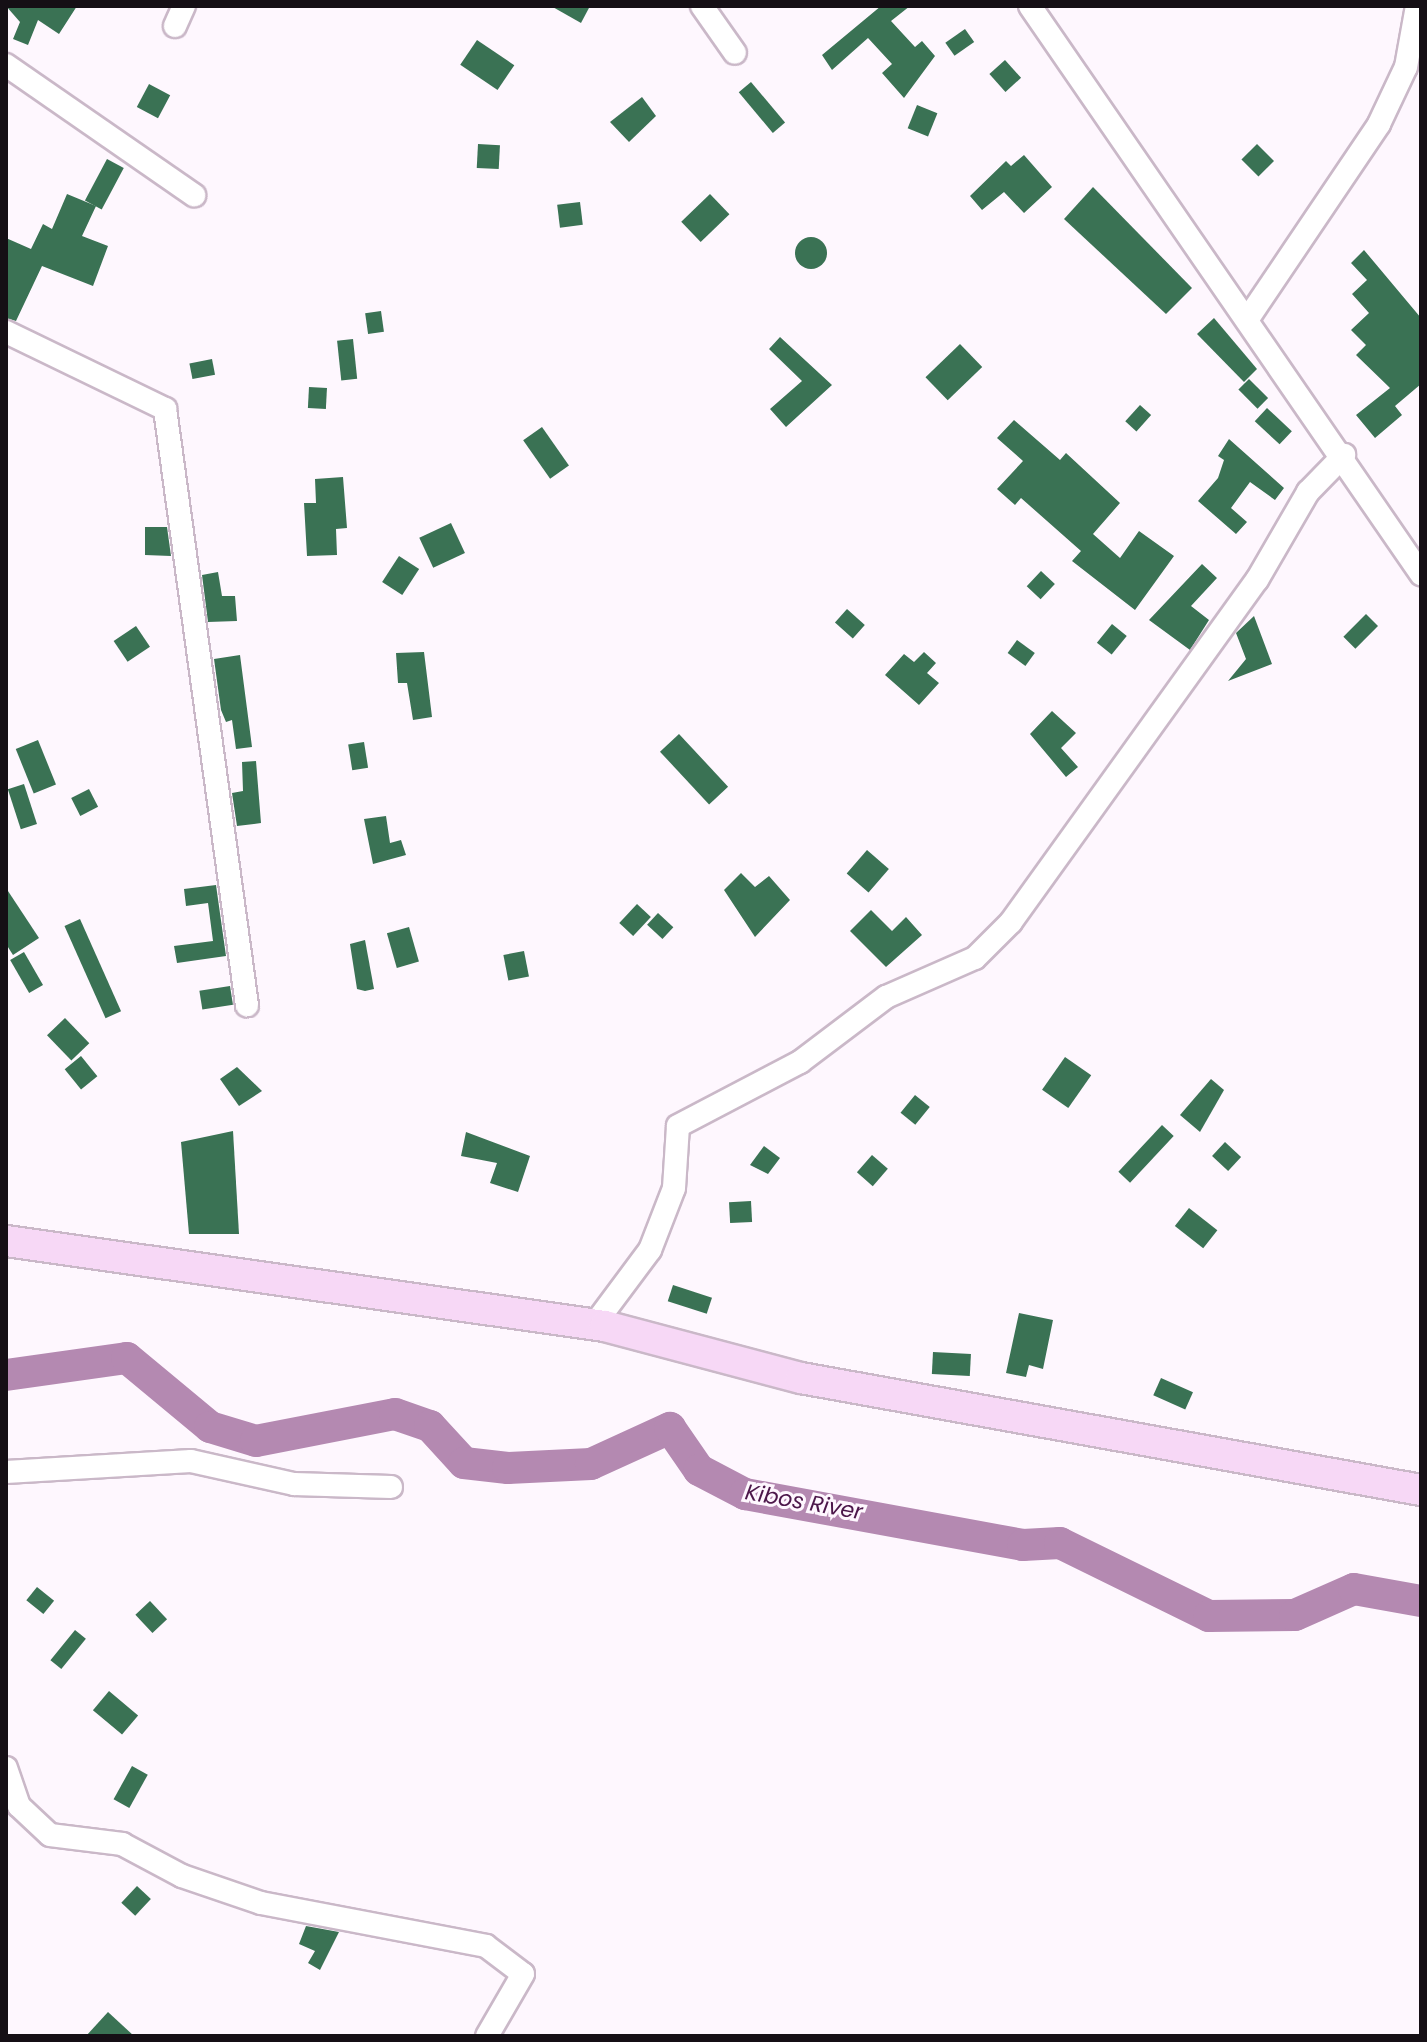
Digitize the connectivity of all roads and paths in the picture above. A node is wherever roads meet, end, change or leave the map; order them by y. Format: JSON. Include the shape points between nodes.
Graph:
{"nodes":[{"id":1,"x":702,"y":6,"type":"edge"},
{"id":2,"x":1030,"y":6,"type":"edge"},
{"id":3,"x":1417,"y":6,"type":"edge"},
{"id":4,"x":735,"y":53,"type":"dead end"},
{"id":5,"x":6,"y":65,"type":"edge"},
{"id":6,"x":194,"y":195,"type":"dead end"},
{"id":7,"x":1249,"y":317,"type":"junction"},
{"id":8,"x":6,"y":332,"type":"edge"},
{"id":9,"x":1344,"y":455,"type":"junction"},
{"id":10,"x":1421,"y":574,"type":"edge"},
{"id":11,"x":247,"y":1005,"type":"dead end"},
{"id":12,"x":6,"y":1241,"type":"edge"},
{"id":13,"x":594,"y":1325,"type":"junction"},
{"id":14,"x":6,"y":1472,"type":"edge"},
{"id":15,"x":391,"y":1487,"type":"dead end"},
{"id":16,"x":1421,"y":1490,"type":"edge"},
{"id":17,"x":6,"y":1768,"type":"edge"},
{"id":18,"x":487,"y":2036,"type":"edge"}],
"edges":[{"from":1,"to":4,"type":"street"},
{"from":2,"to":7,"type":"street"},
{"from":3,"to":7,"type":"street","via":[[1406,67],[1379,124]]},
{"from":5,"to":6,"type":"street"},
{"from":7,"to":9,"type":"street"},
{"from":8,"to":11,"type":"street","via":[[165,409]]},
{"from":9,"to":10,"type":"street"},
{"from":9,"to":13,"type":"street","via":[[1308,492],[1257,580],[1011,922],[975,958],[886,997],[800,1062],[678,1126],[674,1188],[650,1250]]},
{"from":12,"to":13,"type":"main road"},
{"from":13,"to":16,"type":"main road","via":[[801,1378]]},
{"from":14,"to":15,"type":"street","via":[[191,1461],[294,1484]]},
{"from":17,"to":18,"type":"street","via":[[19,1806],[50,1835],[122,1844],[182,1876],[261,1903],[486,1946],[523,1974]]}]}
